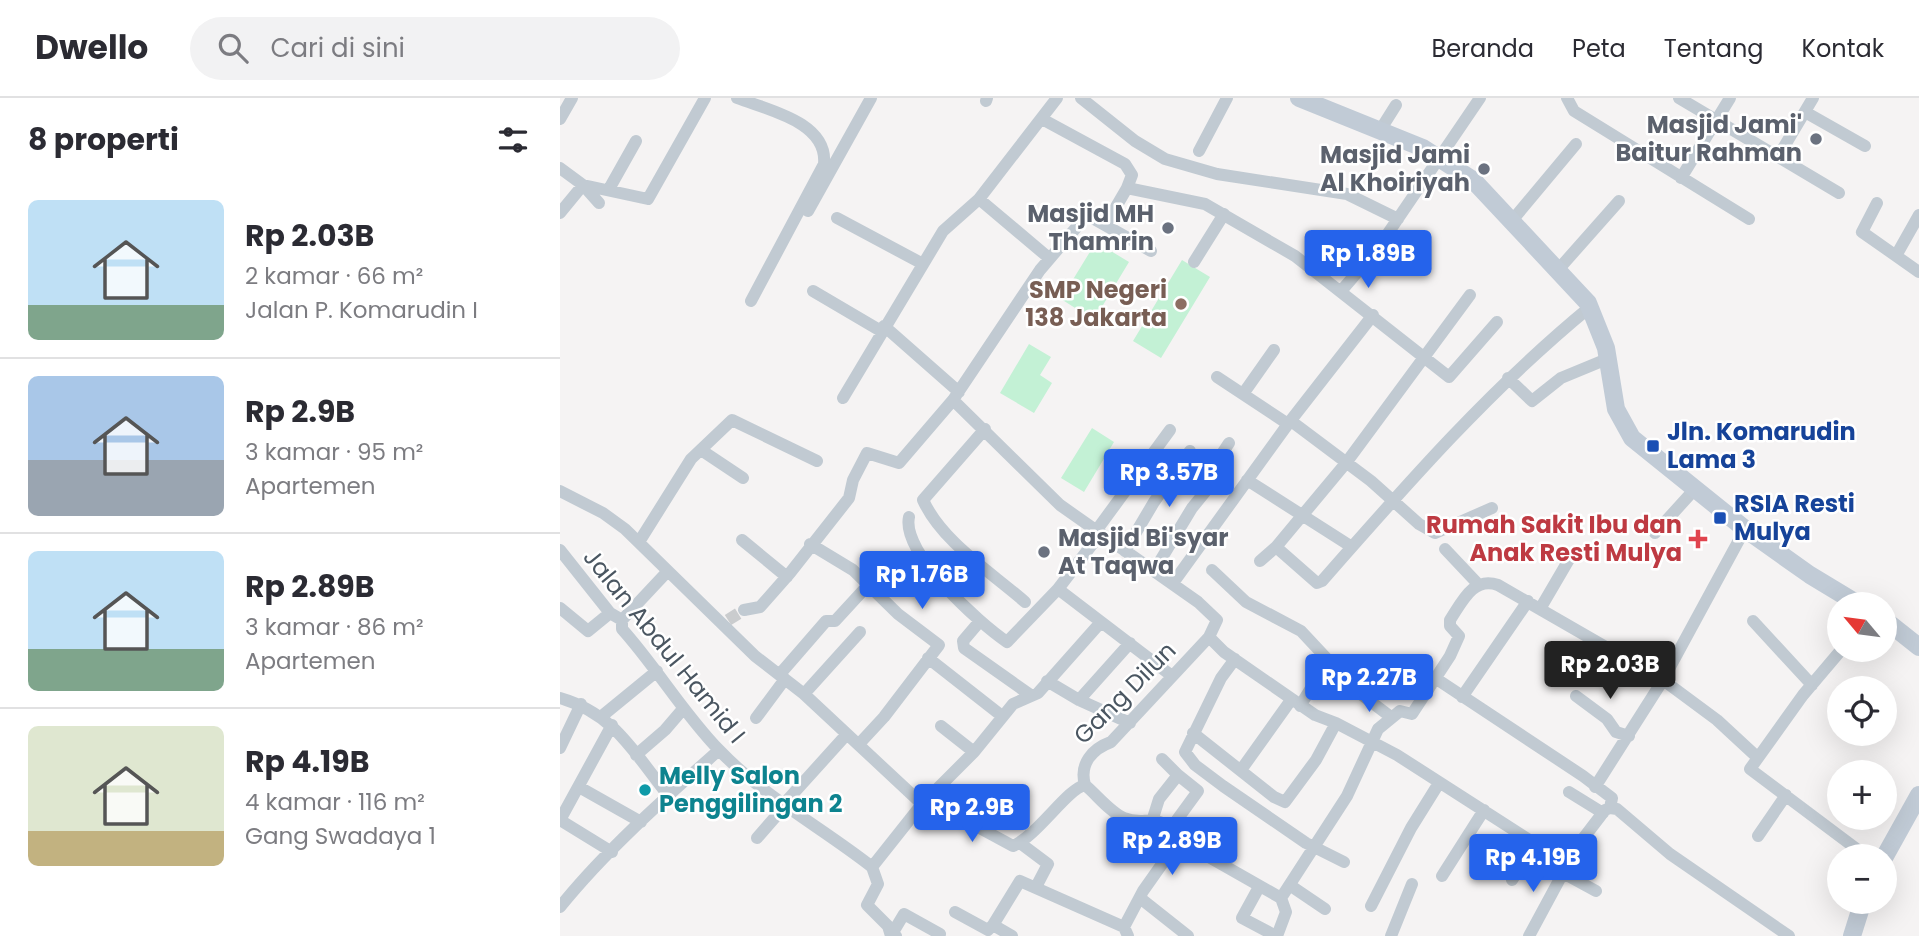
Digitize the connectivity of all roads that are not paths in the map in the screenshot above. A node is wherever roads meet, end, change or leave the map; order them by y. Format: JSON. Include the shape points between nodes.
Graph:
{"nodes":[{"id":1,"x":572,"y":98,"type":"edge"},
{"id":2,"x":705,"y":98,"type":"edge"},
{"id":3,"x":737,"y":98,"type":"edge"},
{"id":4,"x":871,"y":98,"type":"edge"},
{"id":5,"x":1057,"y":98,"type":"edge"},
{"id":6,"x":1081,"y":98,"type":"edge"},
{"id":7,"x":1227,"y":98,"type":"edge"},
{"id":8,"x":1299,"y":98,"type":"edge"},
{"id":9,"x":1480,"y":98,"type":"edge"},
{"id":10,"x":1567,"y":98,"type":"edge"},
{"id":11,"x":1679,"y":98,"type":"edge"},
{"id":12,"x":1730,"y":98,"type":"edge"},
{"id":13,"x":1813,"y":98,"type":"edge"},
{"id":14,"x":1396,"y":105,"type":"dead end"},
{"id":15,"x":1805,"y":112,"type":"junction"},
{"id":16,"x":560,"y":118,"type":"edge"},
{"id":17,"x":1042,"y":119,"type":"junction"},
{"id":18,"x":1717,"y":121,"type":"junction"},
{"id":19,"x":1379,"y":132,"type":"junction"},
{"id":20,"x":636,"y":141,"type":"dead end"},
{"id":21,"x":1576,"y":144,"type":"dead end"},
{"id":22,"x":1865,"y":146,"type":"dead end"},
{"id":23,"x":1199,"y":151,"type":"dead end"},
{"id":24,"x":1440,"y":157,"type":"junction"},
{"id":25,"x":1778,"y":158,"type":"junction"},
{"id":26,"x":560,"y":168,"type":"edge"},
{"id":27,"x":1681,"y":178,"type":"junction"},
{"id":28,"x":583,"y":185,"type":"junction"},
{"id":29,"x":1127,"y":188,"type":"junction"},
{"id":30,"x":609,"y":189,"type":"junction"},
{"id":31,"x":1839,"y":193,"type":"dead end"},
{"id":32,"x":979,"y":199,"type":"junction"},
{"id":33,"x":1619,"y":201,"type":"dead end"},
{"id":34,"x":599,"y":203,"type":"dead end"},
{"id":35,"x":1877,"y":203,"type":"dead end"},
{"id":36,"x":560,"y":213,"type":"edge"},
{"id":37,"x":1224,"y":214,"type":"junction"},
{"id":38,"x":1919,"y":215,"type":"edge"},
{"id":39,"x":837,"y":218,"type":"dead end"},
{"id":40,"x":1398,"y":219,"type":"junction"},
{"id":41,"x":1749,"y":219,"type":"dead end"},
{"id":42,"x":1510,"y":222,"type":"junction"},
{"id":43,"x":1106,"y":224,"type":"junction"},
{"id":44,"x":1151,"y":251,"type":"dead end"},
{"id":45,"x":1897,"y":254,"type":"junction"},
{"id":46,"x":1049,"y":258,"type":"junction"},
{"id":47,"x":1194,"y":262,"type":"dead end"},
{"id":48,"x":923,"y":264,"type":"junction"},
{"id":49,"x":1557,"y":271,"type":"junction"},
{"id":50,"x":1919,"y":272,"type":"edge"},
{"id":51,"x":1342,"y":290,"type":"junction"},
{"id":52,"x":813,"y":291,"type":"dead end"},
{"id":53,"x":1470,"y":295,"type":"dead end"},
{"id":54,"x":1590,"y":307,"type":"junction"},
{"id":55,"x":1373,"y":315,"type":"junction"},
{"id":56,"x":1497,"y":322,"type":"dead end"},
{"id":57,"x":883,"y":328,"type":"junction"},
{"id":58,"x":1274,"y":350,"type":"dead end"},
{"id":59,"x":1424,"y":356,"type":"junction"},
{"id":60,"x":1607,"y":359,"type":"junction"},
{"id":61,"x":1217,"y":377,"type":"dead end"},
{"id":62,"x":1508,"y":378,"type":"junction"},
{"id":63,"x":1243,"y":394,"type":"junction"},
{"id":64,"x":956,"y":396,"type":"junction"},
{"id":65,"x":843,"y":398,"type":"dead end"},
{"id":66,"x":1289,"y":423,"type":"junction"},
{"id":67,"x":985,"y":429,"type":"junction"},
{"id":68,"x":1170,"y":430,"type":"dead end"},
{"id":69,"x":1229,"y":443,"type":"dead end"},
{"id":70,"x":701,"y":450,"type":"junction"},
{"id":71,"x":1190,"y":452,"type":"dead end"},
{"id":72,"x":817,"y":461,"type":"dead end"},
{"id":73,"x":1346,"y":463,"type":"junction"},
{"id":74,"x":743,"y":478,"type":"dead end"},
{"id":75,"x":1247,"y":480,"type":"junction"},
{"id":76,"x":1693,"y":490,"type":"junction"},
{"id":77,"x":560,"y":491,"type":"edge"},
{"id":78,"x":1393,"y":502,"type":"junction"},
{"id":79,"x":1492,"y":508,"type":"dead end"},
{"id":80,"x":1304,"y":514,"type":"junction"},
{"id":81,"x":909,"y":517,"type":"dead end"},
{"id":82,"x":1745,"y":529,"type":"junction"},
{"id":83,"x":1098,"y":533,"type":"junction"},
{"id":84,"x":1655,"y":533,"type":"dead end"},
{"id":85,"x":743,"y":540,"type":"dead end"},
{"id":86,"x":639,"y":542,"type":"junction"},
{"id":87,"x":810,"y":544,"type":"junction"},
{"id":88,"x":1276,"y":547,"type":"junction"},
{"id":89,"x":1352,"y":547,"type":"junction"},
{"id":90,"x":1445,"y":549,"type":"dead end"},
{"id":91,"x":560,"y":550,"type":"edge"},
{"id":92,"x":1125,"y":551,"type":"junction"},
{"id":93,"x":1571,"y":556,"type":"dead end"},
{"id":94,"x":1260,"y":561,"type":"dead end"},
{"id":95,"x":1212,"y":570,"type":"dead end"},
{"id":96,"x":1154,"y":571,"type":"junction"},
{"id":97,"x":667,"y":572,"type":"junction"},
{"id":98,"x":786,"y":577,"type":"junction"},
{"id":99,"x":1173,"y":583,"type":"junction"},
{"id":100,"x":869,"y":584,"type":"junction"},
{"id":101,"x":1478,"y":584,"type":"junction"},
{"id":102,"x":1058,"y":589,"type":"junction"},
{"id":103,"x":1838,"y":592,"type":"edge"},
{"id":104,"x":1528,"y":601,"type":"junction"},
{"id":105,"x":1025,"y":602,"type":"dead end"},
{"id":106,"x":560,"y":608,"type":"edge"},
{"id":107,"x":1540,"y":609,"type":"junction"},
{"id":108,"x":744,"y":610,"type":"tunnel mouth"},
{"id":109,"x":610,"y":613,"type":"junction"},
{"id":110,"x":622,"y":620,"type":"junction"},
{"id":111,"x":980,"y":621,"type":"junction"},
{"id":112,"x":1753,"y":621,"type":"dead end"},
{"id":113,"x":1101,"y":622,"type":"junction"},
{"id":114,"x":1897,"y":630,"type":"edge"},
{"id":115,"x":860,"y":632,"type":"dead end"},
{"id":116,"x":1209,"y":637,"type":"junction"},
{"id":117,"x":1130,"y":643,"type":"junction"},
{"id":118,"x":1919,"y":647,"type":"edge"},
{"id":119,"x":928,"y":657,"type":"junction"},
{"id":120,"x":1235,"y":659,"type":"junction"},
{"id":121,"x":1831,"y":662,"type":"edge"},
{"id":122,"x":657,"y":671,"type":"junction"},
{"id":123,"x":782,"y":676,"type":"junction"},
{"id":124,"x":1172,"y":676,"type":"junction"},
{"id":125,"x":1318,"y":677,"type":"dead end"},
{"id":126,"x":1434,"y":678,"type":"junction"},
{"id":127,"x":1663,"y":680,"type":"junction"},
{"id":128,"x":1047,"y":681,"type":"junction"},
{"id":129,"x":1812,"y":685,"type":"junction"},
{"id":130,"x":804,"y":694,"type":"junction"},
{"id":131,"x":1029,"y":694,"type":"junction"},
{"id":132,"x":1576,"y":696,"type":"dead end"},
{"id":133,"x":1462,"y":697,"type":"junction"},
{"id":134,"x":560,"y":698,"type":"edge"},
{"id":135,"x":1079,"y":700,"type":"junction"},
{"id":136,"x":1296,"y":703,"type":"junction"},
{"id":137,"x":581,"y":704,"type":"junction"},
{"id":138,"x":683,"y":709,"type":"junction"},
{"id":139,"x":1002,"y":716,"type":"junction"},
{"id":140,"x":1391,"y":717,"type":"junction"},
{"id":141,"x":756,"y":718,"type":"dead end"},
{"id":142,"x":607,"y":720,"type":"junction"},
{"id":143,"x":1130,"y":723,"type":"junction"},
{"id":144,"x":1336,"y":723,"type":"junction"},
{"id":145,"x":941,"y":726,"type":"dead end"},
{"id":146,"x":1193,"y":733,"type":"junction"},
{"id":147,"x":847,"y":734,"type":"junction"},
{"id":148,"x":1629,"y":736,"type":"junction"},
{"id":149,"x":1372,"y":743,"type":"junction"},
{"id":150,"x":859,"y":744,"type":"junction"},
{"id":151,"x":560,"y":748,"type":"edge"},
{"id":152,"x":719,"y":750,"type":"junction"},
{"id":153,"x":974,"y":752,"type":"junction"},
{"id":154,"x":636,"y":755,"type":"junction"},
{"id":155,"x":1757,"y":757,"type":"junction"},
{"id":156,"x":1162,"y":759,"type":"dead end"},
{"id":157,"x":1241,"y":770,"type":"junction"},
{"id":158,"x":1178,"y":775,"type":"junction"},
{"id":159,"x":1439,"y":783,"type":"junction"},
{"id":160,"x":1085,"y":785,"type":"junction"},
{"id":161,"x":579,"y":787,"type":"junction"},
{"id":162,"x":1595,"y":787,"type":"junction"},
{"id":163,"x":934,"y":791,"type":"junction"},
{"id":164,"x":1569,"y":792,"type":"dead end"},
{"id":165,"x":668,"y":795,"type":"junction"},
{"id":166,"x":1786,"y":795,"type":"junction"},
{"id":167,"x":1919,"y":795,"type":"edge"},
{"id":168,"x":922,"y":804,"type":"junction"},
{"id":169,"x":783,"y":806,"type":"junction"},
{"id":170,"x":1484,"y":810,"type":"junction"},
{"id":171,"x":1607,"y":810,"type":"junction"},
{"id":172,"x":1153,"y":818,"type":"junction"},
{"id":173,"x":560,"y":820,"type":"edge"},
{"id":174,"x":641,"y":822,"type":"junction"},
{"id":175,"x":1171,"y":828,"type":"junction"},
{"id":176,"x":1758,"y":836,"type":"dead end"},
{"id":177,"x":757,"y":838,"type":"dead end"},
{"id":178,"x":1179,"y":840,"type":"junction"},
{"id":179,"x":1020,"y":843,"type":"junction"},
{"id":180,"x":1535,"y":844,"type":"junction"},
{"id":181,"x":1850,"y":844,"type":"edge"},
{"id":182,"x":1892,"y":844,"type":"edge"},
{"id":183,"x":1314,"y":846,"type":"junction"},
{"id":184,"x":612,"y":852,"type":"junction"},
{"id":185,"x":1344,"y":862,"type":"dead end"},
{"id":186,"x":1564,"y":866,"type":"junction"},
{"id":187,"x":872,"y":867,"type":"junction"},
{"id":188,"x":1443,"y":876,"type":"dead end"},
{"id":189,"x":1512,"y":880,"type":"dead end"},
{"id":190,"x":1412,"y":884,"type":"dead end"},
{"id":191,"x":1036,"y":887,"type":"junction"},
{"id":192,"x":1259,"y":887,"type":"junction"},
{"id":193,"x":1291,"y":887,"type":"junction"},
{"id":194,"x":1596,"y":891,"type":"dead end"},
{"id":195,"x":1139,"y":898,"type":"junction"},
{"id":196,"x":1281,"y":898,"type":"junction"},
{"id":197,"x":1371,"y":906,"type":"dead end"},
{"id":198,"x":560,"y":907,"type":"edge"},
{"id":199,"x":1325,"y":909,"type":"dead end"},
{"id":200,"x":955,"y":912,"type":"dead end"},
{"id":201,"x":1859,"y":914,"type":"edge"},
{"id":202,"x":993,"y":925,"type":"junction"},
{"id":203,"x":1126,"y":931,"type":"edge"},
{"id":204,"x":940,"y":934,"type":"dead end"},
{"id":205,"x":893,"y":935,"type":"edge"},
{"id":206,"x":1012,"y":936,"type":"edge"},
{"id":207,"x":1188,"y":936,"type":"edge"},
{"id":208,"x":1277,"y":936,"type":"edge"},
{"id":209,"x":1391,"y":936,"type":"edge"},
{"id":210,"x":1529,"y":936,"type":"edge"},
{"id":211,"x":1789,"y":936,"type":"edge"},
{"id":212,"x":1852,"y":936,"type":"edge"}],
"edges":[{"from":1,"to":16,"type":"street"},
{"from":2,"to":30,"type":"street","via":[[648,199]]},
{"from":3,"to":4,"type":"street","via":[[814,133],[825,153],[824,164],[757,297]]},
{"from":5,"to":17,"type":"street"},
{"from":6,"to":40,"type":"street","via":[[1165,159],[1217,174],[1347,194]]},
{"from":7,"to":23,"type":"street"},
{"from":8,"to":19,"type":"street"},
{"from":9,"to":24,"type":"street"},
{"from":10,"to":27,"type":"street","via":[[1574,111]]},
{"from":11,"to":18,"type":"street"},
{"from":12,"to":18,"type":"street"},
{"from":13,"to":15,"type":"street"},
{"from":14,"to":19,"type":"street"},
{"from":15,"to":22,"type":"street"},
{"from":15,"to":25,"type":"street"},
{"from":17,"to":29,"type":"street","via":[[1125,164],[1132,175]]},
{"from":17,"to":32,"type":"street"},
{"from":18,"to":25,"type":"street"},
{"from":18,"to":27,"type":"street"},
{"from":19,"to":24,"type":"street"},
{"from":20,"to":30,"type":"street"},
{"from":21,"to":42,"type":"street"},
{"from":24,"to":40,"type":"street"},
{"from":24,"to":42,"type":"street","via":[[1473,180]]},
{"from":25,"to":31,"type":"street"},
{"from":26,"to":28,"type":"street"},
{"from":27,"to":41,"type":"street"},
{"from":28,"to":30,"type":"street"},
{"from":28,"to":34,"type":"street"},
{"from":28,"to":36,"type":"street"},
{"from":29,"to":37,"type":"street","via":[[1205,204]]},
{"from":29,"to":43,"type":"street"},
{"from":32,"to":46,"type":"street"},
{"from":32,"to":48,"type":"street","via":[[946,228]]},
{"from":33,"to":49,"type":"street"},
{"from":35,"to":45,"type":"street","via":[[1861,229]]},
{"from":37,"to":47,"type":"street"},
{"from":37,"to":51,"type":"street"},
{"from":38,"to":45,"type":"street"},
{"from":39,"to":48,"type":"street"},
{"from":40,"to":51,"type":"street"},
{"from":42,"to":49,"type":"street"},
{"from":43,"to":44,"type":"street"},
{"from":43,"to":46,"type":"street","via":[[1087,215]]},
{"from":45,"to":50,"type":"street"},
{"from":46,"to":64,"type":"street"},
{"from":48,"to":57,"type":"street"},
{"from":49,"to":54,"type":"street"},
{"from":51,"to":55,"type":"street"},
{"from":52,"to":57,"type":"street"},
{"from":53,"to":59,"type":"street"},
{"from":54,"to":60,"type":"street"},
{"from":54,"to":62,"type":"street"},
{"from":55,"to":59,"type":"street"},
{"from":55,"to":66,"type":"street"},
{"from":56,"to":59,"type":"street","via":[[1451,378]]},
{"from":57,"to":64,"type":"street"},
{"from":57,"to":65,"type":"street"},
{"from":58,"to":63,"type":"street"},
{"from":59,"to":73,"type":"street"},
{"from":60,"to":62,"type":"street","via":[[1561,378],[1532,401]]},
{"from":60,"to":76,"type":"street","via":[[1616,409],[1627,431]]},
{"from":61,"to":63,"type":"street"},
{"from":62,"to":78,"type":"street","via":[[1429,458]]},
{"from":63,"to":66,"type":"street"},
{"from":64,"to":67,"type":"street"},
{"from":64,"to":87,"type":"street","via":[[899,463],[867,453],[849,498]]},
{"from":66,"to":73,"type":"street"},
{"from":66,"to":75,"type":"street"},
{"from":67,"to":83,"type":"street","via":[[1060,505]]},
{"from":67,"to":105,"type":"street","via":[[923,500],[956,542]]},
{"from":68,"to":83,"type":"street"},
{"from":69,"to":96,"type":"street","via":[[1212,469],[1214,481]]},
{"from":70,"to":72,"type":"street","via":[[732,420]]},
{"from":70,"to":74,"type":"street"},
{"from":70,"to":86,"type":"street"},
{"from":71,"to":92,"type":"street"},
{"from":73,"to":78,"type":"street"},
{"from":73,"to":80,"type":"street"},
{"from":75,"to":80,"type":"street"},
{"from":75,"to":99,"type":"street"},
{"from":76,"to":82,"type":"street"},
{"from":76,"to":84,"type":"street"},
{"from":77,"to":86,"type":"street","via":[[603,513]]},
{"from":78,"to":79,"type":"street","via":[[1438,534]]},
{"from":78,"to":89,"type":"street"},
{"from":80,"to":88,"type":"street"},
{"from":80,"to":89,"type":"street"},
{"from":81,"to":111,"type":"street","via":[[908,527],[921,556]]},
{"from":82,"to":103,"type":"street"},
{"from":82,"to":127,"type":"street"},
{"from":83,"to":92,"type":"street"},
{"from":83,"to":102,"type":"street"},
{"from":85,"to":98,"type":"street"},
{"from":86,"to":97,"type":"street"},
{"from":87,"to":98,"type":"street"},
{"from":87,"to":100,"type":"street"},
{"from":88,"to":89,"type":"street","via":[[1317,583]]},
{"from":88,"to":94,"type":"street"},
{"from":90,"to":101,"type":"street"},
{"from":91,"to":109,"type":"street","name":"Jalan Abdul Hamid I"},
{"from":92,"to":96,"type":"street"},
{"from":93,"to":107,"type":"street"},
{"from":95,"to":140,"type":"street","via":[[1246,602],[1301,631],[1359,692]]},
{"from":96,"to":99,"type":"street"},
{"from":97,"to":110,"type":"street"},
{"from":97,"to":123,"type":"street"},
{"from":98,"to":108,"type":"street","via":[[760,607]]},
{"from":99,"to":116,"type":"street","name":"Gang Dilun","via":[[1217,623]]},
{"from":100,"to":119,"type":"street","via":[[898,614],[939,645]]},
{"from":100,"to":123,"type":"street","via":[[835,621],[825,621]]},
{"from":101,"to":104,"type":"street","via":[[1488,581]]},
{"from":101,"to":126,"type":"street","via":[[1450,620],[1458,642]]},
{"from":102,"to":111,"type":"street","via":[[1010,641]]},
{"from":102,"to":113,"type":"street"},
{"from":104,"to":107,"type":"street"},
{"from":104,"to":133,"type":"street"},
{"from":106,"to":109,"type":"street","via":[[588,631]]},
{"from":107,"to":127,"type":"street"},
{"from":109,"to":110,"type":"street","name":"Jalan Abdul Hamid I"},
{"from":110,"to":122,"type":"street","name":"Jalan Abdul Hamid I","via":[[622,629]]},
{"from":111,"to":131,"type":"street","via":[[963,641],[964,648]]},
{"from":112,"to":129,"type":"street"},
{"from":113,"to":117,"type":"street"},
{"from":113,"to":128,"type":"street"},
{"from":114,"to":118,"type":"street"},
{"from":115,"to":130,"type":"street"},
{"from":116,"to":120,"type":"street"},
{"from":116,"to":124,"type":"street","name":"Gang Dilun"},
{"from":117,"to":124,"type":"street"},
{"from":117,"to":135,"type":"street"},
{"from":119,"to":139,"type":"street"},
{"from":119,"to":150,"type":"street"},
{"from":120,"to":136,"type":"street"},
{"from":120,"to":146,"type":"street"},
{"from":121,"to":129,"type":"street"},
{"from":122,"to":138,"type":"street","name":"Jalan Abdul Hamid I"},
{"from":122,"to":142,"type":"street"},
{"from":123,"to":130,"type":"street"},
{"from":123,"to":141,"type":"street"},
{"from":124,"to":143,"type":"street","name":"Gang Dilun"},
{"from":125,"to":136,"type":"street"},
{"from":126,"to":133,"type":"street"},
{"from":126,"to":140,"type":"street","via":[[1412,713],[1403,710]]},
{"from":127,"to":148,"type":"street"},
{"from":127,"to":155,"type":"street"},
{"from":128,"to":131,"type":"street","via":[[1038,693]]},
{"from":128,"to":135,"type":"street"},
{"from":129,"to":155,"type":"street"},
{"from":130,"to":147,"type":"street"},
{"from":131,"to":139,"type":"street"},
{"from":132,"to":148,"type":"street","via":[[1608,719],[1616,732]]},
{"from":133,"to":162,"type":"street"},
{"from":134,"to":137,"type":"street"},
{"from":135,"to":143,"type":"street"},
{"from":136,"to":144,"type":"street"},
{"from":136,"to":157,"type":"street"},
{"from":137,"to":142,"type":"street"},
{"from":137,"to":151,"type":"street"},
{"from":138,"to":152,"type":"street","name":"Jalan Abdul Hamid I"},
{"from":138,"to":154,"type":"street"},
{"from":139,"to":153,"type":"street"},
{"from":140,"to":149,"type":"street"},
{"from":142,"to":154,"type":"street"},
{"from":142,"to":161,"type":"street"},
{"from":143,"to":160,"type":"street","name":"Gang Dilun","via":[[1111,742],[1097,747],[1085,763]]},
{"from":144,"to":149,"type":"street"},
{"from":144,"to":157,"type":"street","via":[[1287,802]]},
{"from":145,"to":153,"type":"street"},
{"from":146,"to":157,"type":"street"},
{"from":146,"to":183,"type":"street","via":[[1185,752],[1195,765]]},
{"from":147,"to":150,"type":"street"},
{"from":147,"to":169,"type":"street"},
{"from":148,"to":162,"type":"street"},
{"from":149,"to":159,"type":"street"},
{"from":149,"to":183,"type":"street","via":[[1357,777]]},
{"from":150,"to":168,"type":"street"},
{"from":152,"to":165,"type":"street"},
{"from":152,"to":169,"type":"street","name":"Jalan Abdul Hamid I"},
{"from":153,"to":163,"type":"street"},
{"from":154,"to":165,"type":"street"},
{"from":155,"to":166,"type":"street","via":[[1750,769]]},
{"from":156,"to":158,"type":"street"},
{"from":158,"to":172,"type":"street","via":[[1159,799]]},
{"from":158,"to":175,"type":"street","via":[[1198,791]]},
{"from":159,"to":170,"type":"street"},
{"from":159,"to":197,"type":"street"},
{"from":160,"to":172,"type":"street","via":[[1124,818]]},
{"from":160,"to":179,"type":"street","via":[[1076,788]]},
{"from":161,"to":173,"type":"street"},
{"from":161,"to":174,"type":"street"},
{"from":162,"to":171,"type":"street","via":[[1612,798]]},
{"from":163,"to":168,"type":"street"},
{"from":163,"to":179,"type":"street","via":[[989,836],[1006,845]]},
{"from":164,"to":171,"type":"street"},
{"from":165,"to":174,"type":"street"},
{"from":166,"to":176,"type":"street"},
{"from":166,"to":181,"type":"street"},
{"from":167,"to":182,"type":"street"},
{"from":168,"to":187,"type":"street"},
{"from":169,"to":177,"type":"street"},
{"from":169,"to":187,"type":"street","name":"Jalan Abdul Hamid I"},
{"from":170,"to":180,"type":"street"},
{"from":170,"to":188,"type":"street"},
{"from":171,"to":186,"type":"street"},
{"from":171,"to":211,"type":"street","via":[[1617,809],[1670,854]]},
{"from":172,"to":175,"type":"street"},
{"from":173,"to":184,"type":"street"},
{"from":174,"to":184,"type":"street"},
{"from":175,"to":178,"type":"street"},
{"from":178,"to":192,"type":"street"},
{"from":178,"to":195,"type":"street"},
{"from":179,"to":191,"type":"street","via":[[1048,864]]},
{"from":180,"to":186,"type":"street"},
{"from":180,"to":189,"type":"street"},
{"from":183,"to":185,"type":"street"},
{"from":183,"to":193,"type":"street"},
{"from":184,"to":198,"type":"street"},
{"from":186,"to":194,"type":"street"},
{"from":186,"to":210,"type":"street"},
{"from":187,"to":205,"type":"street","via":[[878,884],[868,908]]},
{"from":190,"to":209,"type":"street"},
{"from":191,"to":202,"type":"street","via":[[1019,881]]},
{"from":191,"to":203,"type":"street"},
{"from":192,"to":196,"type":"street"},
{"from":192,"to":208,"type":"street","via":[[1241,918]]},
{"from":193,"to":196,"type":"street"},
{"from":193,"to":199,"type":"street"},
{"from":195,"to":203,"type":"street"},
{"from":195,"to":207,"type":"street"},
{"from":196,"to":208,"type":"street","via":[[1286,912]]},
{"from":200,"to":202,"type":"street","via":[[988,930]]},
{"from":201,"to":212,"type":"street"},
{"from":202,"to":206,"type":"street"},
{"from":204,"to":205,"type":"street","via":[[904,914]]}]}
